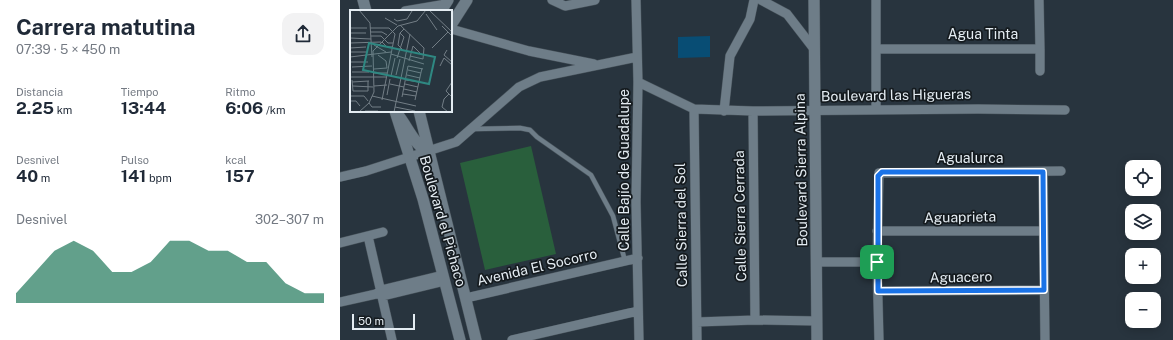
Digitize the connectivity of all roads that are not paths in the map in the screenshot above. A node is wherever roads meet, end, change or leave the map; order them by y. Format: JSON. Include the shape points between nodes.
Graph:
{"nodes":[{"id":1,"x":363,"y":0,"type":"edge"},
{"id":2,"x":467,"y":0,"type":"edge"},
{"id":3,"x":552,"y":0,"type":"edge"},
{"id":4,"x":595,"y":0,"type":"edge"},
{"id":5,"x":636,"y":0,"type":"edge"},
{"id":6,"x":754,"y":0,"type":"edge"},
{"id":7,"x":761,"y":0,"type":"edge"},
{"id":8,"x":814,"y":0,"type":"edge"},
{"id":9,"x":876,"y":0,"type":"edge"},
{"id":10,"x":1039,"y":0,"type":"edge"},
{"id":11,"x":445,"y":5,"type":"edge"},
{"id":12,"x":366,"y":10,"type":"edge"},
{"id":13,"x":416,"y":10,"type":"edge"},
{"id":14,"x":452,"y":23,"type":"edge"},
{"id":15,"x":452,"y":29,"type":"edge"},
{"id":16,"x":1040,"y":48,"type":"junction"},
{"id":17,"x":814,"y":49,"type":"junction"},
{"id":18,"x":876,"y":49,"type":"junction"},
{"id":19,"x":637,"y":57,"type":"junction"},
{"id":20,"x":599,"y":65,"type":"junction"},
{"id":21,"x":1040,"y":71,"type":"dead end"},
{"id":22,"x":638,"y":82,"type":"junction"},
{"id":23,"x":694,"y":109,"type":"junction"},
{"id":24,"x":724,"y":110,"type":"junction"},
{"id":25,"x":815,"y":110,"type":"junction"},
{"id":26,"x":876,"y":110,"type":"junction"},
{"id":27,"x":1065,"y":110,"type":"dead end"},
{"id":28,"x":753,"y":111,"type":"junction"},
{"id":29,"x":395,"y":112,"type":"edge"},
{"id":30,"x":396,"y":112,"type":"edge"},
{"id":31,"x":419,"y":112,"type":"edge"},
{"id":32,"x":473,"y":129,"type":"junction"},
{"id":33,"x":428,"y":151,"type":"junction"},
{"id":34,"x":410,"y":156,"type":"junction"},
{"id":35,"x":1061,"y":171,"type":"dead end"},
{"id":36,"x":1043,"y":172,"type":"junction"},
{"id":37,"x":340,"y":177,"type":"edge"},
{"id":38,"x":878,"y":231,"type":"junction"},
{"id":39,"x":1043,"y":231,"type":"junction"},
{"id":40,"x":383,"y":232,"type":"dead end"},
{"id":41,"x":368,"y":236,"type":"junction"},
{"id":42,"x":340,"y":243,"type":"edge"},
{"id":43,"x":638,"y":258,"type":"junction"},
{"id":44,"x":625,"y":260,"type":"junction"},
{"id":45,"x":816,"y":262,"type":"junction"},
{"id":46,"x":877,"y":262,"type":"junction"},
{"id":47,"x":444,"y":278,"type":"junction"},
{"id":48,"x":1044,"y":290,"type":"junction"},
{"id":49,"x":878,"y":291,"type":"junction"},
{"id":50,"x":380,"y":293,"type":"junction"},
{"id":51,"x":466,"y":298,"type":"junction"},
{"id":52,"x":340,"y":302,"type":"edge"},
{"id":53,"x":638,"y":310,"type":"junction"},
{"id":54,"x":755,"y":320,"type":"junction"},
{"id":55,"x":817,"y":321,"type":"junction"},
{"id":56,"x":697,"y":322,"type":"junction"},
{"id":57,"x":392,"y":340,"type":"edge"},
{"id":58,"x":460,"y":340,"type":"edge"},
{"id":59,"x":476,"y":340,"type":"edge"},
{"id":60,"x":512,"y":340,"type":"edge"},
{"id":61,"x":639,"y":340,"type":"edge"},
{"id":62,"x":697,"y":340,"type":"edge"},
{"id":63,"x":817,"y":340,"type":"edge"},
{"id":64,"x":879,"y":340,"type":"edge"},
{"id":65,"x":1045,"y":340,"type":"edge"}],
"edges":[{"from":1,"to":12,"type":"street"},
{"from":2,"to":14,"type":"street"},
{"from":3,"to":4,"type":"street","via":[[565,6]]},
{"from":5,"to":19,"type":"street","name":"Calle Bajío de Guadalupe"},
{"from":6,"to":24,"type":"street","via":[[750,19],[730,56]]},
{"from":7,"to":17,"type":"street","via":[[787,14]]},
{"from":8,"to":17,"type":"street","name":"Boulevard Sierra Alpina"},
{"from":9,"to":18,"type":"street"},
{"from":10,"to":16,"type":"street"},
{"from":11,"to":13,"type":"street"},
{"from":15,"to":20,"type":"street","via":[[529,52]]},
{"from":16,"to":18,"type":"street","name":"Agua Tinta"},
{"from":16,"to":21,"type":"street"},
{"from":17,"to":25,"type":"street","name":"Boulevard Sierra Alpina"},
{"from":18,"to":26,"type":"street"},
{"from":19,"to":20,"type":"street"},
{"from":19,"to":22,"type":"street","name":"Calle Bajío de Guadalupe"},
{"from":20,"to":32,"type":"street","via":[[540,77],[519,87]]},
{"from":22,"to":23,"type":"street","name":"Boulevard las Higueras"},
{"from":22,"to":43,"type":"street","name":"Calle Bajío de Guadalupe"},
{"from":23,"to":24,"type":"street","name":"Boulevard las Higueras"},
{"from":23,"to":56,"type":"street","name":"Calle Sierra del Sol"},
{"from":24,"to":28,"type":"street","name":"Boulevard las Higueras"},
{"from":25,"to":26,"type":"street","name":"Boulevard las Higueras"},
{"from":25,"to":28,"type":"street","name":"Boulevard las Higueras"},
{"from":25,"to":45,"type":"street","name":"Boulevard Sierra Alpina"},
{"from":26,"to":27,"type":"street","name":"Boulevard las Higueras"},
{"from":28,"to":54,"type":"street","name":"Calle Sierra Cerrada"},
{"from":29,"to":34,"type":"street","name":"Boulevard el Pichaco"},
{"from":30,"to":33,"type":"street","via":[[412,133],[418,146]]},
{"from":31,"to":33,"type":"street","name":"Boulevard el Pichaco"},
{"from":32,"to":33,"type":"street","via":[[456,142]]},
{"from":32,"to":44,"type":"lane","via":[[530,130],[591,175],[613,216]]},
{"from":33,"to":34,"type":"street"},
{"from":33,"to":51,"type":"street","name":"Boulevard el Pichaco"},
{"from":34,"to":37,"type":"street"},
{"from":34,"to":47,"type":"street","name":"Boulevard el Pichaco"},
{"from":35,"to":36,"type":"street","name":"Agualurca"},
{"from":36,"to":38,"type":"street","name":"Agualurca","via":[[879,173]]},
{"from":36,"to":39,"type":"street"},
{"from":38,"to":39,"type":"street","name":"Aguaprieta"},
{"from":38,"to":46,"type":"street"},
{"from":39,"to":48,"type":"street"},
{"from":40,"to":41,"type":"street"},
{"from":41,"to":42,"type":"street"},
{"from":41,"to":50,"type":"street"},
{"from":43,"to":44,"type":"street","name":"Avenida El Socorro"},
{"from":43,"to":53,"type":"street","name":"Calle Bajío de Guadalupe"},
{"from":44,"to":51,"type":"street","name":"Avenida El Socorro"},
{"from":45,"to":46,"type":"street"},
{"from":45,"to":55,"type":"street","name":"Boulevard Sierra Alpina"},
{"from":46,"to":49,"type":"street"},
{"from":47,"to":50,"type":"street"},
{"from":47,"to":58,"type":"street","name":"Boulevard el Pichaco"},
{"from":48,"to":49,"type":"street","name":"Aguacero"},
{"from":48,"to":65,"type":"street"},
{"from":49,"to":64,"type":"street"},
{"from":50,"to":52,"type":"street"},
{"from":50,"to":57,"type":"street"},
{"from":51,"to":59,"type":"street","name":"Boulevard el Pichaco"},
{"from":53,"to":60,"type":"street"},
{"from":53,"to":61,"type":"street","name":"Calle Bajío de Guadalupe"},
{"from":54,"to":55,"type":"street"},
{"from":54,"to":56,"type":"street"},
{"from":55,"to":63,"type":"street","name":"Boulevard Sierra Alpina"},
{"from":56,"to":62,"type":"street","name":"Calle Sierra del Sol"}]}
